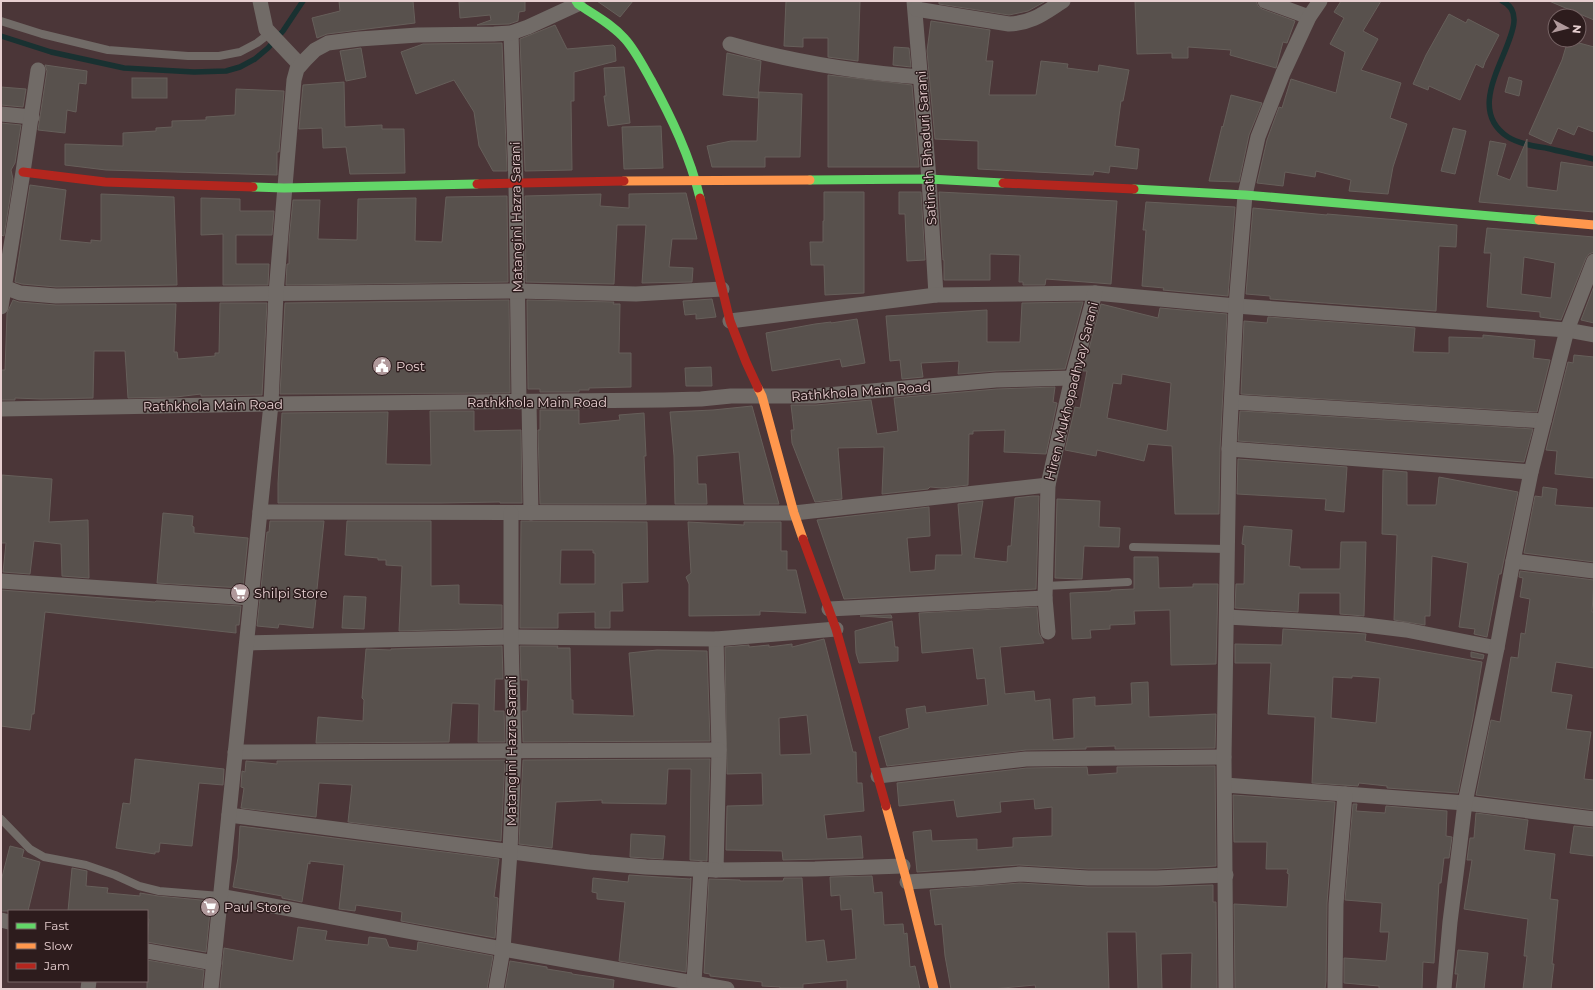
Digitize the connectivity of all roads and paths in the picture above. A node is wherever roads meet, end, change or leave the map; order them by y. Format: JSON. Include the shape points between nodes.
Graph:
{"nodes":[{"id":1,"x":260,"y":1,"type":"edge"},
{"id":2,"x":1063,"y":1,"type":"edge"},
{"id":3,"x":1265,"y":1,"type":"edge"},
{"id":4,"x":1320,"y":1,"type":"edge"},
{"id":5,"x":577,"y":3,"type":"edge"},
{"id":6,"x":915,"y":5,"type":"edge"},
{"id":7,"x":1309,"y":17,"type":"junction"},
{"id":8,"x":1,"y":21,"type":"edge"},
{"id":9,"x":511,"y":33,"type":"junction"},
{"id":10,"x":271,"y":34,"type":"junction"},
{"id":11,"x":730,"y":44,"type":"dead end"},
{"id":12,"x":300,"y":65,"type":"junction"},
{"id":13,"x":38,"y":70,"type":"dead end"},
{"id":14,"x":921,"y":77,"type":"junction"},
{"id":15,"x":1,"y":114,"type":"edge"},
{"id":16,"x":32,"y":117,"type":"junction"},
{"id":17,"x":24,"y":172,"type":"junction"},
{"id":18,"x":696,"y":180,"type":"junction"},
{"id":19,"x":929,"y":180,"type":"junction"},
{"id":20,"x":516,"y":185,"type":"junction"},
{"id":21,"x":284,"y":188,"type":"junction"},
{"id":22,"x":1245,"y":195,"type":"junction"},
{"id":23,"x":1594,"y":225,"type":"edge"},
{"id":24,"x":1594,"y":261,"type":"edge"},
{"id":25,"x":2,"y":287,"type":"edge"},
{"id":26,"x":722,"y":289,"type":"junction"},
{"id":27,"x":517,"y":291,"type":"junction"},
{"id":28,"x":276,"y":293,"type":"junction"},
{"id":29,"x":1095,"y":293,"type":"junction"},
{"id":30,"x":936,"y":295,"type":"junction"},
{"id":31,"x":1236,"y":306,"type":"junction"},
{"id":32,"x":1,"y":307,"type":"edge"},
{"id":33,"x":730,"y":321,"type":"junction"},
{"id":34,"x":1567,"y":330,"type":"junction"},
{"id":35,"x":1594,"y":335,"type":"edge"},
{"id":36,"x":1072,"y":378,"type":"junction"},
{"id":37,"x":762,"y":396,"type":"junction"},
{"id":38,"x":524,"y":402,"type":"junction"},
{"id":39,"x":1232,"y":402,"type":"junction"},
{"id":40,"x":271,"y":404,"type":"junction"},
{"id":41,"x":1,"y":409,"type":"edge"},
{"id":42,"x":1544,"y":421,"type":"junction"},
{"id":43,"x":1229,"y":449,"type":"junction"},
{"id":44,"x":1531,"y":472,"type":"junction"},
{"id":45,"x":1048,"y":485,"type":"junction"},
{"id":46,"x":260,"y":512,"type":"junction"},
{"id":47,"x":511,"y":513,"type":"junction"},
{"id":48,"x":531,"y":513,"type":"junction"},
{"id":49,"x":794,"y":513,"type":"junction"},
{"id":50,"x":1133,"y":547,"type":"dead end"},
{"id":51,"x":1227,"y":549,"type":"junction"},
{"id":52,"x":1512,"y":561,"type":"junction"},
{"id":53,"x":1594,"y":570,"type":"edge"},
{"id":54,"x":1,"y":581,"type":"edge"},
{"id":55,"x":1128,"y":582,"type":"dead end"},
{"id":56,"x":1045,"y":592,"type":"junction"},
{"id":57,"x":251,"y":598,"type":"junction"},
{"id":58,"x":829,"y":609,"type":"junction"},
{"id":59,"x":1227,"y":617,"type":"junction"},
{"id":60,"x":836,"y":629,"type":"junction"},
{"id":61,"x":1048,"y":632,"type":"dead end"},
{"id":62,"x":511,"y":637,"type":"junction"},
{"id":63,"x":716,"y":639,"type":"junction"},
{"id":64,"x":247,"y":643,"type":"junction"},
{"id":65,"x":1497,"y":648,"type":"junction"},
{"id":66,"x":514,"y":750,"type":"junction"},
{"id":67,"x":719,"y":750,"type":"junction"},
{"id":68,"x":235,"y":752,"type":"junction"},
{"id":69,"x":1224,"y":757,"type":"junction"},
{"id":70,"x":878,"y":776,"type":"junction"},
{"id":71,"x":1225,"y":785,"type":"junction"},
{"id":72,"x":1345,"y":794,"type":"junction"},
{"id":73,"x":1465,"y":803,"type":"junction"},
{"id":74,"x":229,"y":815,"type":"junction"},
{"id":75,"x":1,"y":819,"type":"edge"},
{"id":76,"x":1594,"y":819,"type":"edge"},
{"id":77,"x":510,"y":852,"type":"junction"},
{"id":78,"x":903,"y":866,"type":"junction"},
{"id":79,"x":708,"y":870,"type":"junction"},
{"id":80,"x":1226,"y":875,"type":"junction"},
{"id":81,"x":907,"y":882,"type":"junction"},
{"id":82,"x":220,"y":896,"type":"junction"},
{"id":83,"x":503,"y":949,"type":"junction"},
{"id":84,"x":148,"y":951,"type":"edge"},
{"id":85,"x":214,"y":963,"type":"junction"},
{"id":86,"x":694,"y":982,"type":"junction"},
{"id":87,"x":211,"y":989,"type":"edge"},
{"id":88,"x":496,"y":989,"type":"edge"},
{"id":89,"x":727,"y":989,"type":"edge"},
{"id":90,"x":934,"y":989,"type":"edge"},
{"id":91,"x":1226,"y":989,"type":"edge"},
{"id":92,"x":1335,"y":989,"type":"edge"},
{"id":93,"x":1444,"y":989,"type":"edge"}],
"edges":[{"from":1,"to":10,"type":"street","via":[[266,29]]},
{"from":2,"to":6,"type":"street","via":[[1044,14],[1022,23],[1009,24]]},
{"from":3,"to":7,"type":"street"},
{"from":4,"to":7,"type":"street"},
{"from":5,"to":9,"type":"street"},
{"from":5,"to":18,"type":"street","via":[[611,26],[625,39],[640,61],[670,117]]},
{"from":6,"to":14,"type":"street","name":"Satinath Bhaduri Sarani"},
{"from":7,"to":22,"type":"street","via":[[1258,137]]},
{"from":8,"to":10,"type":"lane","via":[[108,50],[188,56],[219,56],[240,52]]},
{"from":9,"to":12,"type":"street","via":[[418,35],[328,43],[315,50]]},
{"from":9,"to":20,"type":"street","name":"Matangini Hazra Sarani"},
{"from":10,"to":12,"type":"street"},
{"from":11,"to":14,"type":"street","via":[[836,68]]},
{"from":12,"to":21,"type":"street","via":[[294,80]]},
{"from":13,"to":16,"type":"street"},
{"from":14,"to":19,"type":"street","name":"Satinath Bhaduri Sarani"},
{"from":15,"to":16,"type":"street"},
{"from":16,"to":17,"type":"street"},
{"from":17,"to":21,"type":"street","via":[[105,182]]},
{"from":17,"to":25,"type":"street"},
{"from":18,"to":19,"type":"street"},
{"from":18,"to":20,"type":"street"},
{"from":18,"to":26,"type":"street"},
{"from":19,"to":22,"type":"street"},
{"from":19,"to":30,"type":"street","name":"Satinath Bhaduri Sarani"},
{"from":20,"to":21,"type":"street"},
{"from":20,"to":27,"type":"street","name":"Matangini Hazra Sarani"},
{"from":21,"to":28,"type":"street"},
{"from":22,"to":23,"type":"street"},
{"from":22,"to":31,"type":"street"},
{"from":24,"to":34,"type":"street"},
{"from":25,"to":28,"type":"street","via":[[20,293],[56,296]]},
{"from":25,"to":32,"type":"street"},
{"from":26,"to":27,"type":"street","via":[[636,294]]},
{"from":26,"to":33,"type":"street"},
{"from":27,"to":28,"type":"street"},
{"from":27,"to":38,"type":"street","name":"Matangini Hazra Sarani"},
{"from":28,"to":40,"type":"street"},
{"from":29,"to":30,"type":"street"},
{"from":29,"to":31,"type":"street"},
{"from":29,"to":36,"type":"street","name":"Hiren Mukhopadhyay Sarani"},
{"from":30,"to":33,"type":"street"},
{"from":31,"to":34,"type":"street"},
{"from":31,"to":39,"type":"street"},
{"from":33,"to":37,"type":"street"},
{"from":34,"to":35,"type":"street"},
{"from":34,"to":42,"type":"street"},
{"from":36,"to":37,"type":"street","name":"Rathkhola Main Road","via":[[996,380],[815,396]]},
{"from":36,"to":45,"type":"street","name":"Hiren Mukhopadhyay Sarani"},
{"from":37,"to":38,"type":"street","name":"Rathkhola Main Road","via":[[700,400]]},
{"from":37,"to":49,"type":"street"},
{"from":38,"to":40,"type":"street","name":"Rathkhola Main Road"},
{"from":38,"to":48,"type":"street","name":"Matangini Hazra Sarani"},
{"from":39,"to":42,"type":"street"},
{"from":39,"to":43,"type":"street"},
{"from":40,"to":41,"type":"street","name":"Rathkhola Main Road"},
{"from":40,"to":46,"type":"street"},
{"from":42,"to":44,"type":"street"},
{"from":43,"to":44,"type":"street"},
{"from":43,"to":51,"type":"street"},
{"from":44,"to":52,"type":"street"},
{"from":45,"to":49,"type":"street"},
{"from":45,"to":56,"type":"street","name":"Hiren Mukhopadhyay Sarani"},
{"from":46,"to":47,"type":"street"},
{"from":46,"to":57,"type":"street"},
{"from":47,"to":48,"type":"street"},
{"from":47,"to":62,"type":"street","name":"Matangini Hazra Sarani"},
{"from":48,"to":49,"type":"street"},
{"from":49,"to":58,"type":"street"},
{"from":50,"to":51,"type":"lane"},
{"from":51,"to":59,"type":"street"},
{"from":52,"to":53,"type":"street"},
{"from":52,"to":65,"type":"street"},
{"from":54,"to":57,"type":"street"},
{"from":55,"to":56,"type":"lane"},
{"from":56,"to":58,"type":"street"},
{"from":56,"to":61,"type":"street","name":"Hiren Mukhopadhyay Sarani"},
{"from":57,"to":64,"type":"street"},
{"from":58,"to":60,"type":"street"},
{"from":59,"to":65,"type":"street","via":[[1356,624],[1406,630]]},
{"from":59,"to":69,"type":"street"},
{"from":60,"to":63,"type":"street"},
{"from":60,"to":70,"type":"street"},
{"from":62,"to":63,"type":"street"},
{"from":62,"to":64,"type":"street"},
{"from":62,"to":66,"type":"street","name":"Matangini Hazra Sarani"},
{"from":63,"to":67,"type":"street"},
{"from":64,"to":68,"type":"street"},
{"from":65,"to":73,"type":"street"},
{"from":66,"to":67,"type":"street"},
{"from":66,"to":68,"type":"street"},
{"from":66,"to":77,"type":"street","name":"Matangini Hazra Sarani"},
{"from":67,"to":79,"type":"street"},
{"from":68,"to":74,"type":"street"},
{"from":69,"to":70,"type":"street","via":[[1026,759]]},
{"from":69,"to":71,"type":"street"},
{"from":70,"to":78,"type":"street"},
{"from":71,"to":72,"type":"street"},
{"from":71,"to":80,"type":"street"},
{"from":72,"to":73,"type":"street"},
{"from":72,"to":92,"type":"street","via":[[1336,904]]},
{"from":73,"to":76,"type":"street"},
{"from":73,"to":93,"type":"street"},
{"from":74,"to":77,"type":"street"},
{"from":74,"to":82,"type":"street"},
{"from":75,"to":82,"type":"lane","via":[[30,849],[44,857],[86,865],[139,886],[159,891]]},
{"from":77,"to":79,"type":"street","via":[[589,862]]},
{"from":77,"to":83,"type":"street","name":"Matangini Hazra Sarani"},
{"from":78,"to":79,"type":"street"},
{"from":78,"to":81,"type":"street"},
{"from":79,"to":86,"type":"street"},
{"from":80,"to":81,"type":"street","via":[[1088,878],[1020,874]]},
{"from":80,"to":91,"type":"street"},
{"from":81,"to":90,"type":"street"},
{"from":82,"to":83,"type":"street"},
{"from":82,"to":85,"type":"street"},
{"from":83,"to":86,"type":"street"},
{"from":83,"to":88,"type":"street","name":"Matangini Hazra Sarani"},
{"from":84,"to":85,"type":"street"},
{"from":85,"to":87,"type":"street"},
{"from":86,"to":89,"type":"street"}]}
